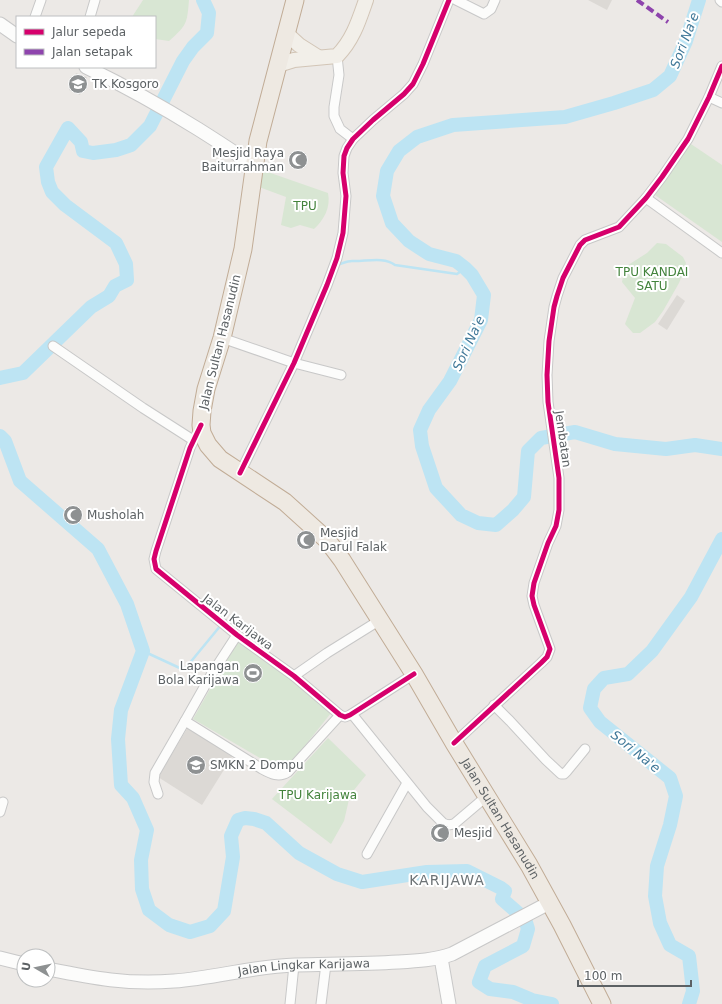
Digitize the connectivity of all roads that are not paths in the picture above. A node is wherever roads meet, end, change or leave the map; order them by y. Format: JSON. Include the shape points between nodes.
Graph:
{"nodes":[{"id":1,"x":41,"y":0,"type":"edge"},
{"id":2,"x":95,"y":0,"type":"edge"},
{"id":3,"x":295,"y":0,"type":"edge"},
{"id":4,"x":366,"y":0,"type":"edge"},
{"id":5,"x":449,"y":0,"type":"edge"},
{"id":6,"x":456,"y":0,"type":"edge"},
{"id":7,"x":495,"y":0,"type":"edge"},
{"id":8,"x":35,"y":16,"type":"edge"},
{"id":9,"x":90,"y":16,"type":"edge"},
{"id":10,"x":0,"y":24,"type":"edge"},
{"id":11,"x":287,"y":34,"type":"junction"},
{"id":12,"x":16,"y":35,"type":"edge"},
{"id":13,"x":337,"y":56,"type":"junction"},
{"id":14,"x":318,"y":57,"type":"junction"},
{"id":15,"x":278,"y":65,"type":"junction"},
{"id":16,"x":722,"y":66,"type":"edge"},
{"id":17,"x":88,"y":68,"type":"edge"},
{"id":18,"x":709,"y":97,"type":"junction"},
{"id":19,"x":722,"y":103,"type":"edge"},
{"id":20,"x":353,"y":139,"type":"junction"},
{"id":21,"x":258,"y":140,"type":"junction"},
{"id":22,"x":235,"y":152,"type":"junction"},
{"id":23,"x":254,"y":166,"type":"junction"},
{"id":24,"x":646,"y":198,"type":"junction"},
{"id":25,"x":722,"y":253,"type":"edge"},
{"id":26,"x":222,"y":338,"type":"junction"},
{"id":27,"x":53,"y":346,"type":"dead end"},
{"id":28,"x":294,"y":363,"type":"junction"},
{"id":29,"x":341,"y":375,"type":"dead end"},
{"id":30,"x":197,"y":444,"type":"junction"},
{"id":31,"x":240,"y":473,"type":"junction"},
{"id":32,"x":380,"y":620,"type":"junction"},
{"id":33,"x":237,"y":635,"type":"junction"},
{"id":34,"x":414,"y":674,"type":"junction"},
{"id":35,"x":294,"y":676,"type":"junction"},
{"id":36,"x":494,"y":706,"type":"junction"},
{"id":37,"x":352,"y":714,"type":"junction"},
{"id":38,"x":340,"y":716,"type":"junction"},
{"id":39,"x":185,"y":721,"type":"junction"},
{"id":40,"x":454,"y":743,"type":"junction"},
{"id":41,"x":585,"y":749,"type":"dead end"},
{"id":42,"x":408,"y":783,"type":"junction"},
{"id":43,"x":158,"y":794,"type":"dead end"},
{"id":44,"x":487,"y":796,"type":"junction"},
{"id":45,"x":3,"y":802,"type":"dead end"},
{"id":46,"x":0,"y":812,"type":"edge"},
{"id":47,"x":368,"y":854,"type":"dead end"},
{"id":48,"x":549,"y":902,"type":"junction"},
{"id":49,"x":0,"y":958,"type":"edge"},
{"id":50,"x":441,"y":958,"type":"junction"},
{"id":51,"x":16,"y":962,"type":"edge"},
{"id":52,"x":326,"y":964,"type":"junction"},
{"id":53,"x":294,"y":965,"type":"junction"},
{"id":54,"x":56,"y":971,"type":"edge"},
{"id":55,"x":290,"y":1004,"type":"edge"},
{"id":56,"x":321,"y":1004,"type":"edge"},
{"id":57,"x":449,"y":1004,"type":"edge"},
{"id":58,"x":602,"y":1004,"type":"edge"}],
"edges":[{"from":1,"to":8,"type":"street"},
{"from":2,"to":9,"type":"street"},
{"from":3,"to":11,"type":"highway","name":"Jalan Sultan Hasanudin"},
{"from":4,"to":13,"type":"main road","via":[[350,40]]},
{"from":5,"to":20,"type":"street","via":[[413,84]]},
{"from":6,"to":7,"type":"street","via":[[484,14],[492,9]]},
{"from":10,"to":12,"type":"main road"},
{"from":11,"to":14,"type":"main road"},
{"from":11,"to":15,"type":"highway","name":"Jalan Sultan Hasanudin"},
{"from":13,"to":14,"type":"main road"},
{"from":13,"to":20,"type":"street","via":[[339,75],[334,116],[340,129]]},
{"from":14,"to":15,"type":"main road"},
{"from":15,"to":21,"type":"highway","name":"Jalan Sultan Hasanudin"},
{"from":16,"to":18,"type":"street","name":"Jembatan"},
{"from":17,"to":22,"type":"main road","via":[[152,101]]},
{"from":18,"to":19,"type":"street"},
{"from":18,"to":24,"type":"street","name":"Jembatan","via":[[688,139]]},
{"from":20,"to":28,"type":"street","via":[[344,156],[346,196],[343,233],[327,286]]},
{"from":21,"to":22,"type":"main road"},
{"from":21,"to":23,"type":"highway","name":"Jalan Sultan Hasanudin"},
{"from":22,"to":23,"type":"main road"},
{"from":23,"to":26,"type":"highway","name":"Jalan Sultan Hasanudin","via":[[243,249]]},
{"from":24,"to":25,"type":"street"},
{"from":24,"to":36,"type":"street","name":"Jembatan","via":[[619,227],[585,240],[580,245],[563,278],[554,307],[547,375],[560,493],[558,518],[534,583],[532,596],[550,651],[541,663]]},
{"from":26,"to":28,"type":"street"},
{"from":26,"to":30,"type":"highway","name":"Jalan Sultan Hasanudin","via":[[206,389],[201,425],[204,438]]},
{"from":27,"to":30,"type":"street"},
{"from":28,"to":29,"type":"street"},
{"from":28,"to":31,"type":"street"},
{"from":30,"to":31,"type":"highway","name":"Jalan Sultan Hasanudin"},
{"from":30,"to":33,"type":"street","name":"Jalan Karijawa","via":[[156,551],[154,566]]},
{"from":31,"to":32,"type":"highway","name":"Jalan Sultan Hasanudin","via":[[285,502],[327,540]]},
{"from":32,"to":34,"type":"highway","name":"Jalan Sultan Hasanudin"},
{"from":32,"to":35,"type":"street"},
{"from":33,"to":35,"type":"street","name":"Jalan Karijawa"},
{"from":33,"to":39,"type":"street"},
{"from":34,"to":37,"type":"street"},
{"from":34,"to":40,"type":"highway","name":"Jalan Sultan Hasanudin"},
{"from":35,"to":38,"type":"street","name":"Jalan Karijawa"},
{"from":36,"to":40,"type":"street"},
{"from":36,"to":41,"type":"street","via":[[561,774],[567,771]]},
{"from":37,"to":38,"type":"street"},
{"from":37,"to":42,"type":"street"},
{"from":38,"to":39,"type":"street","via":[[283,775],[272,774],[262,769]]},
{"from":39,"to":43,"type":"street","via":[[155,773],[154,782]]},
{"from":40,"to":44,"type":"highway","name":"Jalan Sultan Hasanudin"},
{"from":42,"to":44,"type":"street","via":[[437,817],[448,825],[457,822]]},
{"from":42,"to":47,"type":"street"},
{"from":44,"to":48,"type":"highway","name":"Jalan Sultan Hasanudin"},
{"from":45,"to":46,"type":"street"},
{"from":48,"to":50,"type":"main road","name":"Jalan Lingkar Karijawa"},
{"from":48,"to":58,"type":"highway","name":"Jalan Sultan Hasanudin"},
{"from":49,"to":51,"type":"main road"},
{"from":50,"to":52,"type":"main road","name":"Jalan Lingkar Karijawa","via":[[373,964]]},
{"from":50,"to":57,"type":"main road"},
{"from":52,"to":53,"type":"main road","name":"Jalan Lingkar Karijawa"},
{"from":52,"to":56,"type":"street"},
{"from":53,"to":54,"type":"main road","name":"Jalan Lingkar Karijawa","via":[[158,982],[104,980]]},
{"from":53,"to":55,"type":"street"}]}
